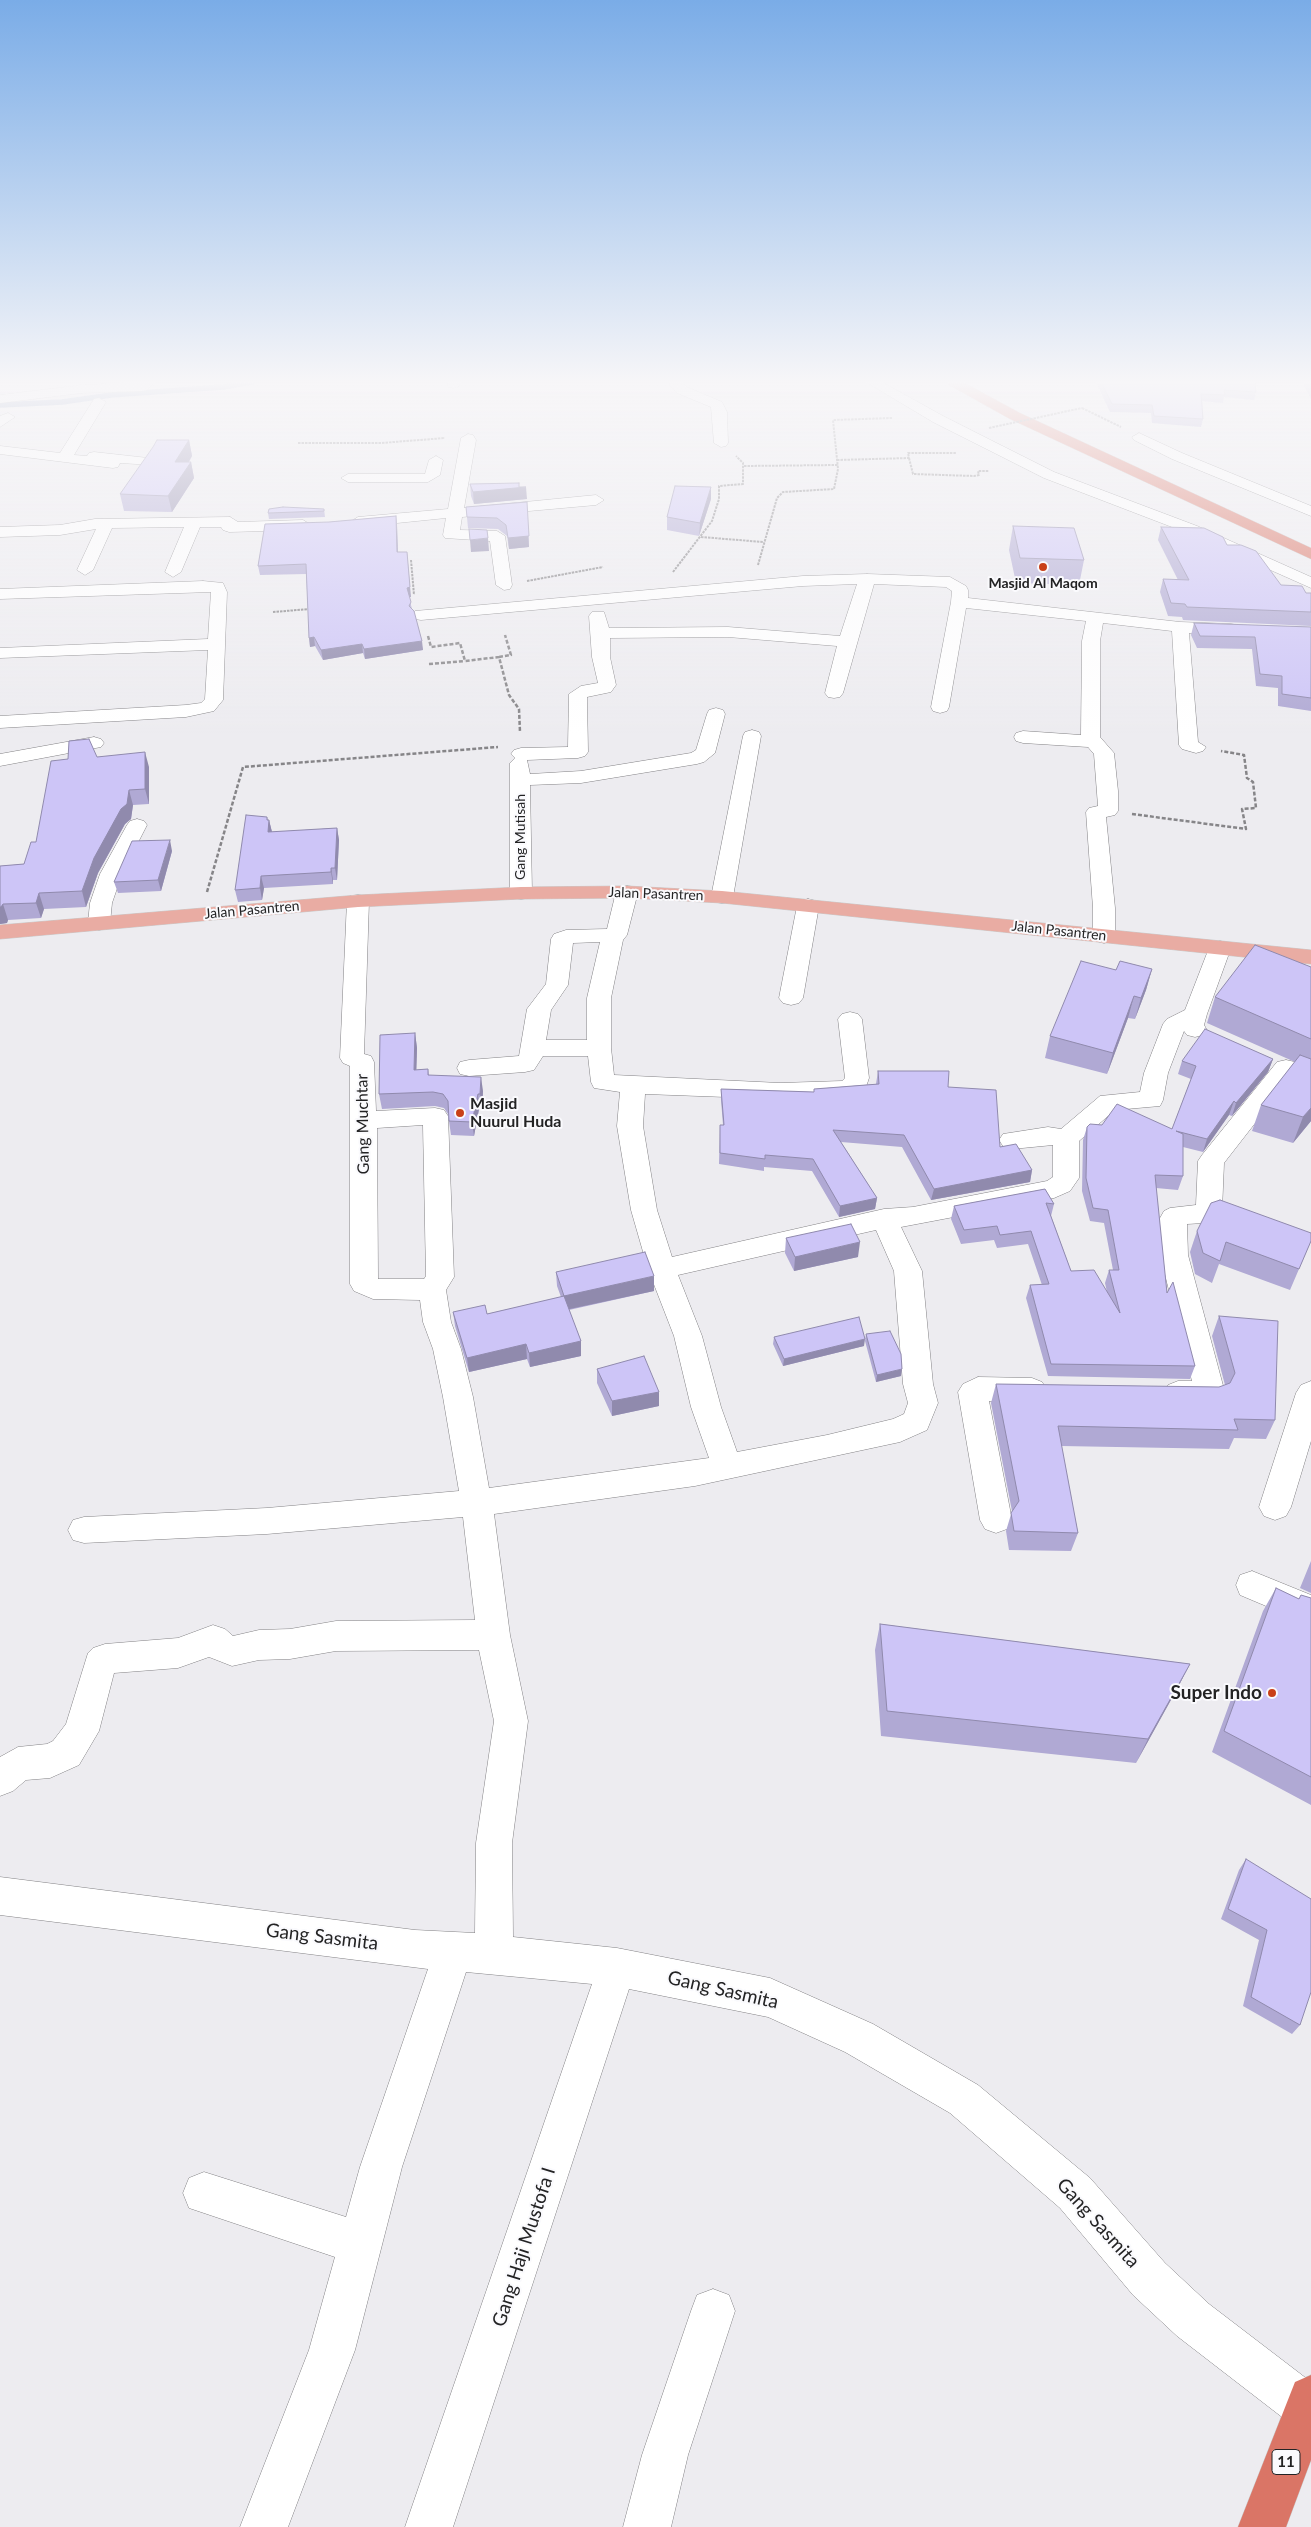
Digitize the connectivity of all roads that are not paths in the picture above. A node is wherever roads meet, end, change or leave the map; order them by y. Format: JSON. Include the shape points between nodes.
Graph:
{"nodes":[{"id":1,"x":457,"y":500,"type":"edge"},
{"id":2,"x":596,"y":500,"type":"dead end"},
{"id":3,"x":1114,"y":500,"type":"edge"},
{"id":4,"x":1195,"y":500,"type":"edge"},
{"id":5,"x":1230,"y":500,"type":"edge"},
{"id":6,"x":1284,"y":500,"type":"edge"},
{"id":7,"x":1311,"y":511,"type":"edge"},
{"id":8,"x":454,"y":512,"type":"junction"},
{"id":9,"x":1258,"y":513,"type":"dead end"},
{"id":10,"x":194,"y":523,"type":"junction"},
{"id":11,"x":340,"y":523,"type":"edge"},
{"id":12,"x":106,"y":524,"type":"junction"},
{"id":13,"x":321,"y":524,"type":"edge"},
{"id":14,"x":0,"y":532,"type":"edge"},
{"id":15,"x":1311,"y":554,"type":"edge"},
{"id":16,"x":84,"y":570,"type":"dead end"},
{"id":17,"x":173,"y":572,"type":"dead end"},
{"id":18,"x":867,"y":579,"type":"junction"},
{"id":19,"x":1311,"y":583,"type":"edge"},
{"id":20,"x":504,"y":584,"type":"dead end"},
{"id":21,"x":0,"y":594,"type":"edge"},
{"id":22,"x":592,"y":598,"type":"junction"},
{"id":23,"x":959,"y":602,"type":"junction"},
{"id":24,"x":422,"y":615,"type":"dead end"},
{"id":25,"x":1095,"y":617,"type":"junction"},
{"id":26,"x":1180,"y":627,"type":"junction"},
{"id":27,"x":1245,"y":629,"type":"edge"},
{"id":28,"x":601,"y":633,"type":"junction"},
{"id":29,"x":847,"y":642,"type":"junction"},
{"id":30,"x":217,"y":644,"type":"junction"},
{"id":31,"x":0,"y":653,"type":"edge"},
{"id":32,"x":834,"y":693,"type":"dead end"},
{"id":33,"x":940,"y":707,"type":"dead end"},
{"id":34,"x":716,"y":714,"type":"dead end"},
{"id":35,"x":0,"y":722,"type":"edge"},
{"id":36,"x":752,"y":736,"type":"dead end"},
{"id":37,"x":1023,"y":737,"type":"dead end"},
{"id":38,"x":1093,"y":742,"type":"junction"},
{"id":39,"x":94,"y":743,"type":"dead end"},
{"id":40,"x":1196,"y":747,"type":"road end"},
{"id":41,"x":0,"y":760,"type":"edge"},
{"id":42,"x":520,"y":780,"type":"junction"},
{"id":43,"x":137,"y":825,"type":"dead end"},
{"id":44,"x":626,"y":892,"type":"junction"},
{"id":45,"x":521,"y":893,"type":"junction"},
{"id":46,"x":722,"y":897,"type":"junction"},
{"id":47,"x":358,"y":901,"type":"junction"},
{"id":48,"x":808,"y":906,"type":"junction"},
{"id":49,"x":99,"y":923,"type":"junction"},
{"id":50,"x":0,"y":932,"type":"edge"},
{"id":51,"x":613,"y":936,"type":"junction"},
{"id":52,"x":1104,"y":936,"type":"junction"},
{"id":53,"x":1220,"y":948,"type":"junction"},
{"id":54,"x":1311,"y":957,"type":"edge"},
{"id":55,"x":791,"y":998,"type":"dead end"},
{"id":56,"x":1195,"y":1014,"type":"junction"},
{"id":57,"x":850,"y":1019,"type":"dead end"},
{"id":58,"x":1214,"y":1038,"type":"edge"},
{"id":59,"x":532,"y":1048,"type":"junction"},
{"id":60,"x":599,"y":1048,"type":"junction"},
{"id":61,"x":468,"y":1068,"type":"dead end"},
{"id":62,"x":1285,"y":1068,"type":"dead end"},
{"id":63,"x":633,"y":1085,"type":"junction"},
{"id":64,"x":364,"y":1120,"type":"junction"},
{"id":65,"x":1066,"y":1138,"type":"junction"},
{"id":66,"x":1012,"y":1140,"type":"dead end"},
{"id":67,"x":884,"y":1219,"type":"junction"},
{"id":68,"x":662,"y":1269,"type":"junction"},
{"id":69,"x":432,"y":1290,"type":"junction"},
{"id":70,"x":1055,"y":1390,"type":"edge"},
{"id":71,"x":1152,"y":1392,"type":"edge"},
{"id":72,"x":1311,"y":1393,"type":"edge"},
{"id":73,"x":727,"y":1466,"type":"junction"},
{"id":74,"x":477,"y":1503,"type":"junction"},
{"id":75,"x":1275,"y":1507,"type":"dead end"},
{"id":76,"x":996,"y":1520,"type":"dead end"},
{"id":77,"x":84,"y":1530,"type":"dead end"},
{"id":78,"x":1252,"y":1584,"type":"dead end"},
{"id":79,"x":1311,"y":1610,"type":"edge"},
{"id":80,"x":493,"y":1635,"type":"junction"},
{"id":81,"x":0,"y":1779,"type":"edge"},
{"id":82,"x":0,"y":1896,"type":"edge"},
{"id":83,"x":453,"y":1951,"type":"junction"},
{"id":84,"x":494,"y":1954,"type":"junction"},
{"id":85,"x":617,"y":1967,"type":"junction"},
{"id":86,"x":204,"y":2193,"type":"dead end"},
{"id":87,"x":360,"y":2243,"type":"junction"},
{"id":88,"x":713,"y":2311,"type":"dead end"},
{"id":89,"x":1309,"y":2403,"type":"edge"},
{"id":90,"x":264,"y":2527,"type":"edge"},
{"id":91,"x":429,"y":2527,"type":"edge"},
{"id":92,"x":647,"y":2527,"type":"edge"},
{"id":93,"x":1262,"y":2527,"type":"edge"}],
"edges":[{"from":1,"to":8,"type":"street"},
{"from":2,"to":8,"type":"street"},
{"from":3,"to":19,"type":"street","via":[[1191,529]]},
{"from":4,"to":15,"type":"highway"},
{"from":5,"to":9,"type":"highway"},
{"from":6,"to":7,"type":"street"},
{"from":8,"to":11,"type":"street"},
{"from":8,"to":20,"type":"street","via":[[451,535],[497,536]]},
{"from":10,"to":12,"type":"street"},
{"from":10,"to":13,"type":"street"},
{"from":10,"to":17,"type":"street"},
{"from":12,"to":14,"type":"street","via":[[60,530]]},
{"from":12,"to":16,"type":"street"},
{"from":18,"to":22,"type":"street"},
{"from":18,"to":23,"type":"street","via":[[950,582],[960,590]]},
{"from":18,"to":29,"type":"street"},
{"from":21,"to":30,"type":"street","via":[[216,587],[220,592]]},
{"from":22,"to":24,"type":"street"},
{"from":22,"to":28,"type":"street"},
{"from":23,"to":25,"type":"street"},
{"from":23,"to":33,"type":"street"},
{"from":25,"to":26,"type":"street"},
{"from":25,"to":38,"type":"street","via":[[1091,642],[1090,738]]},
{"from":26,"to":27,"type":"street"},
{"from":26,"to":40,"type":"street","via":[[1189,745]]},
{"from":28,"to":29,"type":"street","via":[[728,632]]},
{"from":28,"to":42,"type":"street","name":"Gang Mutisah","via":[[607,685],[578,694],[578,752],[520,750]]},
{"from":29,"to":32,"type":"street"},
{"from":30,"to":31,"type":"street"},
{"from":30,"to":35,"type":"street","via":[[214,700],[207,707]]},
{"from":34,"to":42,"type":"street","via":[[705,753],[697,758],[581,777]]},
{"from":36,"to":46,"type":"street"},
{"from":37,"to":38,"type":"street"},
{"from":38,"to":52,"type":"street","via":[[1104,753],[1108,811],[1096,812]]},
{"from":39,"to":41,"type":"street"},
{"from":42,"to":45,"type":"street","name":"Gang Mutisah"},
{"from":43,"to":49,"type":"street","via":[[111,874],[101,903]]},
{"from":44,"to":45,"type":"main road","name":"Jalan Pasantren"},
{"from":44,"to":46,"type":"main road","name":"Jalan Pasantren"},
{"from":44,"to":51,"type":"street"},
{"from":45,"to":47,"type":"main road","name":"Jalan Pasantren"},
{"from":46,"to":48,"type":"main road","name":"Jalan Pasantren"},
{"from":47,"to":49,"type":"main road","name":"Jalan Pasantren"},
{"from":47,"to":64,"type":"street","name":"Gang Muchtar","via":[[352,1058],[362,1062]]},
{"from":48,"to":52,"type":"main road","name":"Jalan Pasantren"},
{"from":48,"to":55,"type":"street"},
{"from":49,"to":50,"type":"main road","name":"Jalan Pasantren"},
{"from":51,"to":59,"type":"street","via":[[562,939],[557,985],[539,1009]]},
{"from":51,"to":60,"type":"street","via":[[599,998]]},
{"from":52,"to":53,"type":"main road","name":"Jalan Pasantren"},
{"from":53,"to":54,"type":"main road","name":"Jalan Pasantren"},
{"from":53,"to":56,"type":"street"},
{"from":56,"to":58,"type":"street","via":[[1193,1028]]},
{"from":56,"to":65,"type":"street","via":[[1175,1024],[1156,1073],[1151,1100],[1109,1102]]},
{"from":57,"to":63,"type":"street","via":[[856,1084],[847,1089],[780,1091]]},
{"from":59,"to":60,"type":"street"},
{"from":59,"to":61,"type":"street","via":[[531,1058],[524,1064]]},
{"from":60,"to":63,"type":"street","via":[[603,1082]]},
{"from":62,"to":71,"type":"street","via":[[1211,1161],[1209,1210],[1204,1214],[1173,1218],[1174,1255],[1210,1393]]},
{"from":63,"to":68,"type":"street","via":[[630,1126],[644,1210]]},
{"from":64,"to":69,"type":"street","name":"Gang Muchtar","via":[[364,1284],[373,1289]]},
{"from":64,"to":69,"type":"street","via":[[435,1116],[440,1276]]},
{"from":65,"to":66,"type":"street","via":[[1048,1136]]},
{"from":65,"to":67,"type":"street","via":[[1066,1178],[1054,1189]]},
{"from":67,"to":68,"type":"street"},
{"from":67,"to":73,"type":"street","via":[[908,1271],[918,1384],[923,1403],[916,1422],[900,1430],[836,1445]]},
{"from":68,"to":73,"type":"street","via":[[688,1336],[706,1408]]},
{"from":69,"to":74,"type":"street","via":[[437,1322],[458,1398]]},
{"from":70,"to":76,"type":"street","via":[[978,1389],[973,1392]]},
{"from":72,"to":75,"type":"street"},
{"from":73,"to":74,"type":"street"},
{"from":74,"to":77,"type":"street","via":[[267,1520]]},
{"from":74,"to":80,"type":"street"},
{"from":78,"to":79,"type":"street"},
{"from":80,"to":81,"type":"street","via":[[336,1636],[232,1651],[213,1640],[206,1640],[192,1650],[178,1653],[105,1659],[100,1664],[81,1731],[66,1754],[50,1761],[18,1764]]},
{"from":80,"to":84,"type":"street","via":[[510,1722],[494,1843]]},
{"from":82,"to":83,"type":"street","name":"Gang Sasmita","via":[[415,1949]]},
{"from":83,"to":84,"type":"street","name":"Gang Sasmita"},
{"from":83,"to":87,"type":"street","via":[[380,2167]]},
{"from":84,"to":85,"type":"street","name":"Gang Sasmita"},
{"from":85,"to":89,"type":"street","name":"Gang Sasmita","via":[[770,1998],[859,2038],[964,2099],[1075,2193],[1120,2248],[1193,2320]]},
{"from":85,"to":91,"type":"street","name":"Gang Haji Mustofa I"},
{"from":86,"to":87,"type":"street"},
{"from":87,"to":90,"type":"street","via":[[332,2350]]},
{"from":88,"to":92,"type":"street","via":[[665,2455]]},
{"from":89,"to":93,"type":"highway","number":"11"}]}
